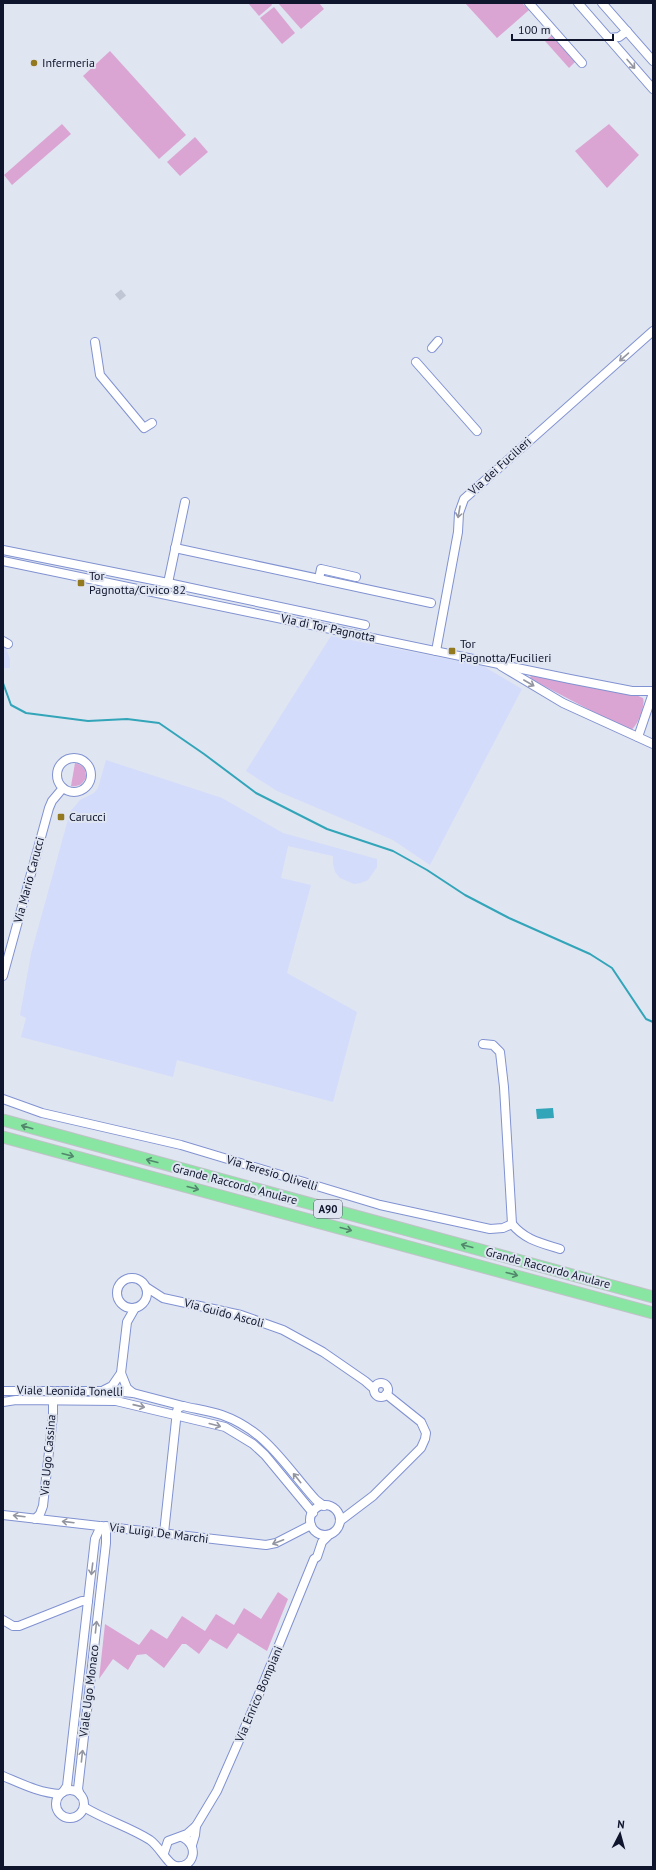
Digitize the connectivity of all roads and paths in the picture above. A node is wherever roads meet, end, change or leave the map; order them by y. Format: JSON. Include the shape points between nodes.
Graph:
{"nodes":[{"id":1,"x":529,"y":3,"type":"edge"},
{"id":2,"x":578,"y":3,"type":"edge"},
{"id":3,"x":602,"y":3,"type":"edge"},
{"id":4,"x":627,"y":31,"type":"junction"},
{"id":5,"x":609,"y":38,"type":"junction"},
{"id":6,"x":653,"y":61,"type":"edge"},
{"id":7,"x":582,"y":63,"type":"dead end"},
{"id":8,"x":653,"y":89,"type":"edge"},
{"id":9,"x":653,"y":331,"type":"edge"},
{"id":10,"x":438,"y":341,"type":"dead end"},
{"id":11,"x":95,"y":342,"type":"dead end"},
{"id":12,"x":432,"y":348,"type":"dead end"},
{"id":13,"x":416,"y":362,"type":"dead end"},
{"id":14,"x":152,"y":423,"type":"dead end"},
{"id":15,"x":477,"y":431,"type":"dead end"},
{"id":16,"x":184,"y":502,"type":"dead end"},
{"id":17,"x":175,"y":548,"type":"junction"},
{"id":18,"x":3,"y":550,"type":"edge"},
{"id":19,"x":3,"y":561,"type":"edge"},
{"id":20,"x":356,"y":577,"type":"dead end"},
{"id":21,"x":319,"y":579,"type":"junction"},
{"id":22,"x":168,"y":583,"type":"junction"},
{"id":23,"x":431,"y":603,"type":"dead end"},
{"id":24,"x":365,"y":625,"type":"dead end"},
{"id":25,"x":436,"y":651,"type":"junction"},
{"id":26,"x":495,"y":663,"type":"junction"},
{"id":27,"x":653,"y":692,"type":"edge"},
{"id":28,"x":638,"y":737,"type":"junction"},
{"id":29,"x":653,"y":744,"type":"edge"},
{"id":30,"x":63,"y":788,"type":"junction"},
{"id":31,"x":3,"y":976,"type":"edge"},
{"id":32,"x":483,"y":1044,"type":"dead end"},
{"id":33,"x":3,"y":1099,"type":"edge"},
{"id":34,"x":3,"y":1120,"type":"edge"},
{"id":35,"x":3,"y":1138,"type":"edge"},
{"id":36,"x":512,"y":1224,"type":"junction"},
{"id":37,"x":560,"y":1249,"type":"dead end"},
{"id":38,"x":146,"y":1286,"type":"junction"},
{"id":39,"x":653,"y":1297,"type":"edge"},
{"id":40,"x":163,"y":1298,"type":"junction"},
{"id":41,"x":144,"y":1302,"type":"junction"},
{"id":42,"x":123,"y":1305,"type":"junction"},
{"id":43,"x":135,"y":1308,"type":"junction"},
{"id":44,"x":653,"y":1314,"type":"edge"},
{"id":45,"x":127,"y":1322,"type":"junction"},
{"id":46,"x":121,"y":1373,"type":"junction"},
{"id":47,"x":57,"y":1390,"type":"junction"},
{"id":48,"x":104,"y":1390,"type":"junction"},
{"id":49,"x":3,"y":1391,"type":"edge"},
{"id":50,"x":132,"y":1393,"type":"junction"},
{"id":51,"x":52,"y":1400,"type":"junction"},
{"id":52,"x":3,"y":1402,"type":"edge"},
{"id":53,"x":183,"y":1406,"type":"junction"},
{"id":54,"x":178,"y":1415,"type":"junction"},
{"id":55,"x":364,"y":1503,"type":"junction"},
{"id":56,"x":324,"y":1506,"type":"junction"},
{"id":57,"x":334,"y":1508,"type":"junction"},
{"id":58,"x":312,"y":1512,"type":"junction"},
{"id":59,"x":3,"y":1514,"type":"edge"},
{"id":60,"x":35,"y":1518,"type":"junction"},
{"id":61,"x":340,"y":1521,"type":"junction"},
{"id":62,"x":311,"y":1525,"type":"junction"},
{"id":63,"x":103,"y":1526,"type":"junction"},
{"id":64,"x":316,"y":1532,"type":"junction"},
{"id":65,"x":164,"y":1533,"type":"junction"},
{"id":66,"x":330,"y":1535,"type":"junction"},
{"id":67,"x":314,"y":1559,"type":"junction"},
{"id":68,"x":90,"y":1586,"type":"junction"},
{"id":69,"x":101,"y":1587,"type":"junction"},
{"id":70,"x":88,"y":1601,"type":"junction"},
{"id":71,"x":3,"y":1619,"type":"edge"},
{"id":72,"x":84,"y":1646,"type":"junction"},
{"id":73,"x":94,"y":1647,"type":"junction"},
{"id":74,"x":76,"y":1707,"type":"junction"},
{"id":75,"x":87,"y":1708,"type":"junction"},
{"id":76,"x":3,"y":1776,"type":"edge"},
{"id":77,"x":36,"y":1790,"type":"junction"},
{"id":78,"x":62,"y":1793,"type":"junction"},
{"id":79,"x":80,"y":1794,"type":"junction"},
{"id":80,"x":56,"y":1805,"type":"junction"},
{"id":81,"x":84,"y":1807,"type":"junction"},
{"id":82,"x":196,"y":1826,"type":"junction"},
{"id":83,"x":182,"y":1837,"type":"junction"},
{"id":84,"x":151,"y":1841,"type":"junction"},
{"id":85,"x":168,"y":1841,"type":"junction"},
{"id":86,"x":192,"y":1845,"type":"junction"},
{"id":87,"x":164,"y":1853,"type":"junction"},
{"id":88,"x":170,"y":1866,"type":"edge"},
{"id":89,"x":182,"y":1866,"type":"edge"}],
"edges":[{"from":1,"to":7,"type":"street"},
{"from":2,"to":5,"type":"street"},
{"from":3,"to":4,"type":"street"},
{"from":4,"to":5,"type":"street","via":[[619,37]]},
{"from":4,"to":6,"type":"street"},
{"from":5,"to":8,"type":"street","one_way":true},
{"from":9,"to":25,"type":"street","name":"Via dei Fucilieri","one_way":true,"via":[[464,498],[459,513],[458,532]]},
{"from":10,"to":12,"type":"street"},
{"from":11,"to":14,"type":"street","via":[[100,375],[144,428]]},
{"from":13,"to":15,"type":"street"},
{"from":16,"to":17,"type":"street"},
{"from":17,"to":21,"type":"street"},
{"from":17,"to":22,"type":"street"},
{"from":18,"to":22,"type":"street"},
{"from":19,"to":25,"type":"street","name":"Via di Tor Pagnotta"},
{"from":20,"to":21,"type":"street","via":[[321,569]]},
{"from":21,"to":23,"type":"street"},
{"from":22,"to":24,"type":"street"},
{"from":25,"to":26,"type":"street","name":"Via di Tor Pagnotta"},
{"from":26,"to":27,"type":"street","name":"Via di Tor Pagnotta","via":[[615,688]]},
{"from":26,"to":28,"type":"street","one_way":true,"via":[[563,703]]},
{"from":27,"to":28,"type":"street"},
{"from":28,"to":29,"type":"street"},
{"from":30,"to":30,"type":"street","via":[[75,792],[87,786],[91,772],[84,762],[71,759],[61,765],[57,776]]},
{"from":30,"to":31,"type":"street","name":"Via Mario Carucci","via":[[49,808]]},
{"from":32,"to":36,"type":"street","via":[[493,1045],[500,1052]]},
{"from":33,"to":36,"type":"street","name":"Via Teresio Olivelli","via":[[36,1111],[181,1145],[380,1205],[490,1229]]},
{"from":39,"to":34,"type":"highway","name":"Grande Raccordo Anulare","number":"A90","one_way":true},
{"from":35,"to":44,"type":"highway","name":"Grande Raccordo Anulare","number":"A90","one_way":true},
{"from":36,"to":37,"type":"street","via":[[519,1233],[529,1239]]},
{"from":38,"to":40,"type":"street","name":"Via Guido Ascoli"},
{"from":38,"to":41,"type":"street"},
{"from":38,"to":42,"type":"street","via":[[136,1278],[124,1280],[118,1289],[119,1300]]},
{"from":40,"to":41,"type":"street","name":"Via Guido Ascoli"},
{"from":40,"to":55,"type":"street","name":"Via Guido Ascoli","via":[[263,1322],[305,1341],[374,1386],[377,1396],[382,1397],[386,1394],[421,1422],[425,1428],[425,1439],[421,1448]]},
{"from":41,"to":43,"type":"street"},
{"from":42,"to":43,"type":"street"},
{"from":42,"to":45,"type":"street"},
{"from":43,"to":45,"type":"street"},
{"from":45,"to":46,"type":"street"},
{"from":46,"to":48,"type":"street","via":[[116,1381]]},
{"from":46,"to":50,"type":"street"},
{"from":47,"to":48,"type":"street","name":"Viale Leonida Tonelli"},
{"from":47,"to":49,"type":"street","name":"Viale Leonida Tonelli"},
{"from":47,"to":51,"type":"street","name":"Via Ugo Cassina"},
{"from":48,"to":50,"type":"street","name":"Viale Leonida Tonelli"},
{"from":50,"to":53,"type":"street","name":"Viale Leonida Tonelli"},
{"from":51,"to":52,"type":"street","name":"Viale Leonida Tonelli"},
{"from":51,"to":54,"type":"street","name":"Viale Leonida Tonelli","one_way":true,"via":[[116,1401]]},
{"from":51,"to":60,"type":"street","name":"Via Ugo Cassina","via":[[43,1506]]},
{"from":53,"to":54,"type":"street","via":[[178,1408]]},
{"from":56,"to":53,"type":"street","name":"Viale Leonida Tonelli","one_way":true,"via":[[260,1436],[222,1415]]},
{"from":54,"to":58,"type":"street","name":"Viale Leonida Tonelli","one_way":true,"via":[[225,1427],[253,1444]]},
{"from":54,"to":65,"type":"street"},
{"from":55,"to":57,"type":"street","via":[[347,1509]]},
{"from":55,"to":61,"type":"street"},
{"from":56,"to":57,"type":"street"},
{"from":56,"to":58,"type":"street"},
{"from":57,"to":61,"type":"street","via":[[340,1516]]},
{"from":58,"to":62,"type":"street"},
{"from":60,"to":59,"type":"street","name":"Via Luigi De Marchi","one_way":true},
{"from":63,"to":60,"type":"street","name":"Via Luigi De Marchi","one_way":true},
{"from":61,"to":66,"type":"street","via":[[337,1530]]},
{"from":62,"to":64,"type":"street"},
{"from":62,"to":65,"type":"street","name":"Via Luigi De Marchi","one_way":true,"via":[[276,1543],[266,1545]]},
{"from":63,"to":65,"type":"street","name":"Via Luigi De Marchi"},
{"from":63,"to":68,"type":"street","name":"Viale Ugo Monaco","one_way":true,"via":[[95,1539]]},
{"from":63,"to":69,"type":"street","name":"Viale Ugo Monaco","via":[[106,1544]]},
{"from":64,"to":66,"type":"street"},
{"from":64,"to":67,"type":"street","name":"Via Enrico Bompiani"},
{"from":66,"to":67,"type":"street","name":"Via Enrico Bompiani","via":[[322,1542]]},
{"from":67,"to":82,"type":"street","name":"Via Enrico Bompiani","via":[[226,1772]]},
{"from":68,"to":69,"type":"street"},
{"from":68,"to":70,"type":"street","name":"Viale Ugo Monaco"},
{"from":73,"to":69,"type":"street","name":"Viale Ugo Monaco","one_way":true},
{"from":70,"to":71,"type":"street","via":[[82,1601],[18,1626],[13,1626]]},
{"from":70,"to":72,"type":"street","name":"Viale Ugo Monaco"},
{"from":72,"to":73,"type":"street"},
{"from":72,"to":74,"type":"street","name":"Viale Ugo Monaco"},
{"from":73,"to":75,"type":"street","name":"Viale Ugo Monaco"},
{"from":74,"to":75,"type":"street"},
{"from":74,"to":78,"type":"street","name":"Viale Ugo Monaco","via":[[66,1788]]},
{"from":79,"to":75,"type":"street","name":"Viale Ugo Monaco","one_way":true,"via":[[78,1789]]},
{"from":76,"to":77,"type":"street"},
{"from":77,"to":78,"type":"street","via":[[50,1794]]},
{"from":77,"to":80,"type":"street"},
{"from":78,"to":79,"type":"street","via":[[72,1791]]},
{"from":78,"to":80,"type":"street"},
{"from":79,"to":81,"type":"street"},
{"from":80,"to":81,"type":"street","via":[[58,1812],[69,1818],[77,1816]]},
{"from":81,"to":84,"type":"street"},
{"from":82,"to":83,"type":"street","name":"Via Enrico Bompiani"},
{"from":82,"to":86,"type":"street","name":"Via Enrico Bompiani"},
{"from":83,"to":85,"type":"street","name":"Via Enrico Bompiani"},
{"from":83,"to":86,"type":"street","via":[[188,1839]]},
{"from":84,"to":85,"type":"street","name":"Via Enrico Bompiani"},
{"from":84,"to":87,"type":"street"},
{"from":85,"to":87,"type":"street"},
{"from":86,"to":89,"type":"street","via":[[193,1856]]},
{"from":87,"to":88,"type":"street"},
{"from":88,"to":89,"type":"street"}]}
